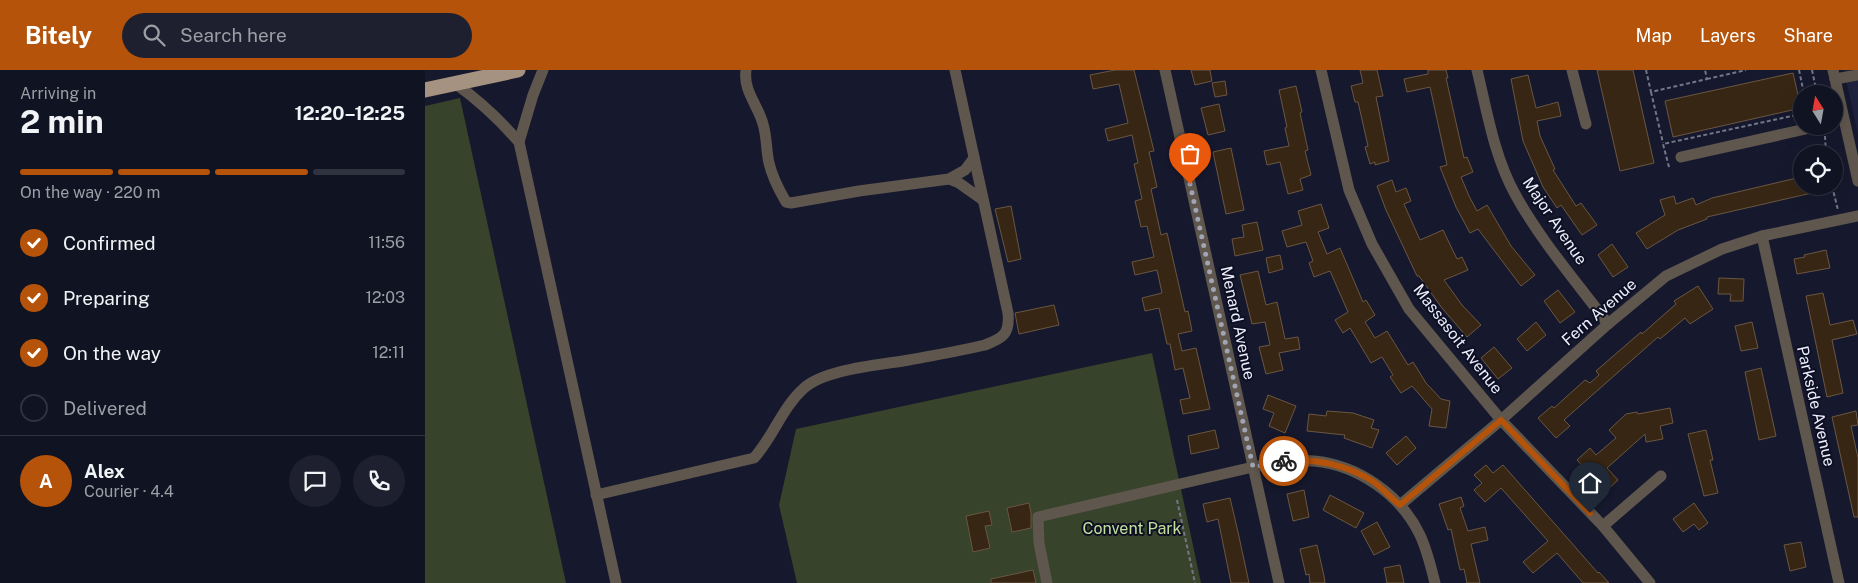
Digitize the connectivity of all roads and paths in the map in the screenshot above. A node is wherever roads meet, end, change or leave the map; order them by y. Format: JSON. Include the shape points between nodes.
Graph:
{"nodes":[{"id":1,"x":518,"y":70,"type":"edge"},
{"id":2,"x":543,"y":70,"type":"edge"},
{"id":3,"x":746,"y":70,"type":"edge"},
{"id":4,"x":955,"y":70,"type":"edge"},
{"id":5,"x":1165,"y":70,"type":"edge"},
{"id":6,"x":1321,"y":70,"type":"edge"},
{"id":7,"x":1477,"y":70,"type":"edge"},
{"id":8,"x":1572,"y":70,"type":"edge"},
{"id":9,"x":1646,"y":70,"type":"edge"},
{"id":10,"x":1705,"y":70,"type":"edge"},
{"id":11,"x":1746,"y":70,"type":"edge"},
{"id":12,"x":1799,"y":70,"type":"edge"},
{"id":13,"x":1811,"y":70,"type":"edge"},
{"id":14,"x":1834,"y":74,"type":"edge"},
{"id":15,"x":1858,"y":75,"type":"edge"},
{"id":16,"x":1707,"y":79,"type":"junction"},
{"id":17,"x":455,"y":84,"type":"junction"},
{"id":18,"x":1802,"y":85,"type":"edge"},
{"id":19,"x":1815,"y":85,"type":"edge"},
{"id":20,"x":425,"y":90,"type":"edge"},
{"id":21,"x":1651,"y":92,"type":"junction"},
{"id":22,"x":1793,"y":116,"type":"edge"},
{"id":23,"x":1586,"y":124,"type":"dead end"},
{"id":24,"x":1793,"y":133,"type":"edge"},
{"id":25,"x":1836,"y":135,"type":"edge"},
{"id":26,"x":519,"y":142,"type":"junction"},
{"id":27,"x":1663,"y":144,"type":"junction"},
{"id":28,"x":1681,"y":157,"type":"dead end"},
{"id":29,"x":974,"y":158,"type":"junction"},
{"id":30,"x":1669,"y":166,"type":"dead end"},
{"id":31,"x":949,"y":179,"type":"junction"},
{"id":32,"x":1858,"y":181,"type":"edge"},
{"id":33,"x":1834,"y":195,"type":"edge"},
{"id":34,"x":983,"y":200,"type":"junction"},
{"id":35,"x":1838,"y":210,"type":"dead end"},
{"id":36,"x":1858,"y":216,"type":"edge"},
{"id":37,"x":1762,"y":236,"type":"junction"},
{"id":38,"x":1608,"y":324,"type":"junction"},
{"id":39,"x":1501,"y":420,"type":"junction"},
{"id":40,"x":1253,"y":467,"type":"junction"},
{"id":41,"x":1661,"y":476,"type":"dead end"},
{"id":42,"x":596,"y":495,"type":"junction"},
{"id":43,"x":1177,"y":500,"type":"dead end"},
{"id":44,"x":1400,"y":505,"type":"junction"},
{"id":45,"x":1603,"y":526,"type":"junction"},
{"id":46,"x":616,"y":583,"type":"edge"},
{"id":47,"x":1047,"y":583,"type":"edge"},
{"id":48,"x":1195,"y":583,"type":"edge"},
{"id":49,"x":1279,"y":583,"type":"edge"},
{"id":50,"x":1435,"y":583,"type":"edge"},
{"id":51,"x":1650,"y":583,"type":"edge"},
{"id":52,"x":1839,"y":583,"type":"edge"}],
"edges":[{"from":1,"to":17,"type":"main road"},
{"from":2,"to":26,"type":"street"},
{"from":3,"to":31,"type":"street","via":[[747,91],[763,125],[773,176],[787,202]]},
{"from":4,"to":29,"type":"street"},
{"from":5,"to":40,"type":"street","name":"Menard Avenue"},
{"from":6,"to":39,"type":"street","name":"Massasoit Avenue","via":[[1349,190],[1372,244],[1409,308]]},
{"from":7,"to":38,"type":"street","name":"Major Avenue","via":[[1494,141],[1514,193]]},
{"from":8,"to":23,"type":"street"},
{"from":9,"to":21,"type":"path"},
{"from":10,"to":16,"type":"path"},
{"from":11,"to":16,"type":"path"},
{"from":12,"to":18,"type":"path"},
{"from":13,"to":19,"type":"path"},
{"from":14,"to":15,"type":"street"},
{"from":16,"to":21,"type":"path"},
{"from":17,"to":20,"type":"main road"},
{"from":17,"to":26,"type":"street","via":[[497,117]]},
{"from":21,"to":27,"type":"path"},
{"from":22,"to":27,"type":"path"},
{"from":24,"to":28,"type":"street"},
{"from":25,"to":32,"type":"street"},
{"from":26,"to":42,"type":"street"},
{"from":27,"to":30,"type":"path"},
{"from":29,"to":31,"type":"street","via":[[965,170]]},
{"from":29,"to":34,"type":"street"},
{"from":31,"to":34,"type":"street","via":[[959,182]]},
{"from":33,"to":35,"type":"path"},
{"from":34,"to":42,"type":"street","via":[[1008,313],[1009,325],[1005,334],[997,340],[961,350],[827,375],[811,382],[798,394],[754,458]]},
{"from":36,"to":37,"type":"street","name":"Fern Avenue"},
{"from":37,"to":38,"type":"street","name":"Fern Avenue","via":[[1721,249],[1666,276]]},
{"from":37,"to":52,"type":"street","name":"Parkside Avenue"},
{"from":38,"to":39,"type":"street","name":"Fern Avenue"},
{"from":39,"to":44,"type":"street","name":"Fern Avenue"},
{"from":39,"to":45,"type":"street","name":"Massasoit Avenue"},
{"from":40,"to":44,"type":"street","via":[[1290,461],[1325,463],[1363,476]]},
{"from":40,"to":47,"type":"street","via":[[1038,517],[1039,543]]},
{"from":40,"to":49,"type":"street","name":"Menard Avenue"},
{"from":41,"to":45,"type":"street"},
{"from":42,"to":46,"type":"street"},
{"from":43,"to":48,"type":"path"},
{"from":44,"to":50,"type":"street","via":[[1420,534]]},
{"from":45,"to":51,"type":"street","name":"Massasoit Avenue"}]}
